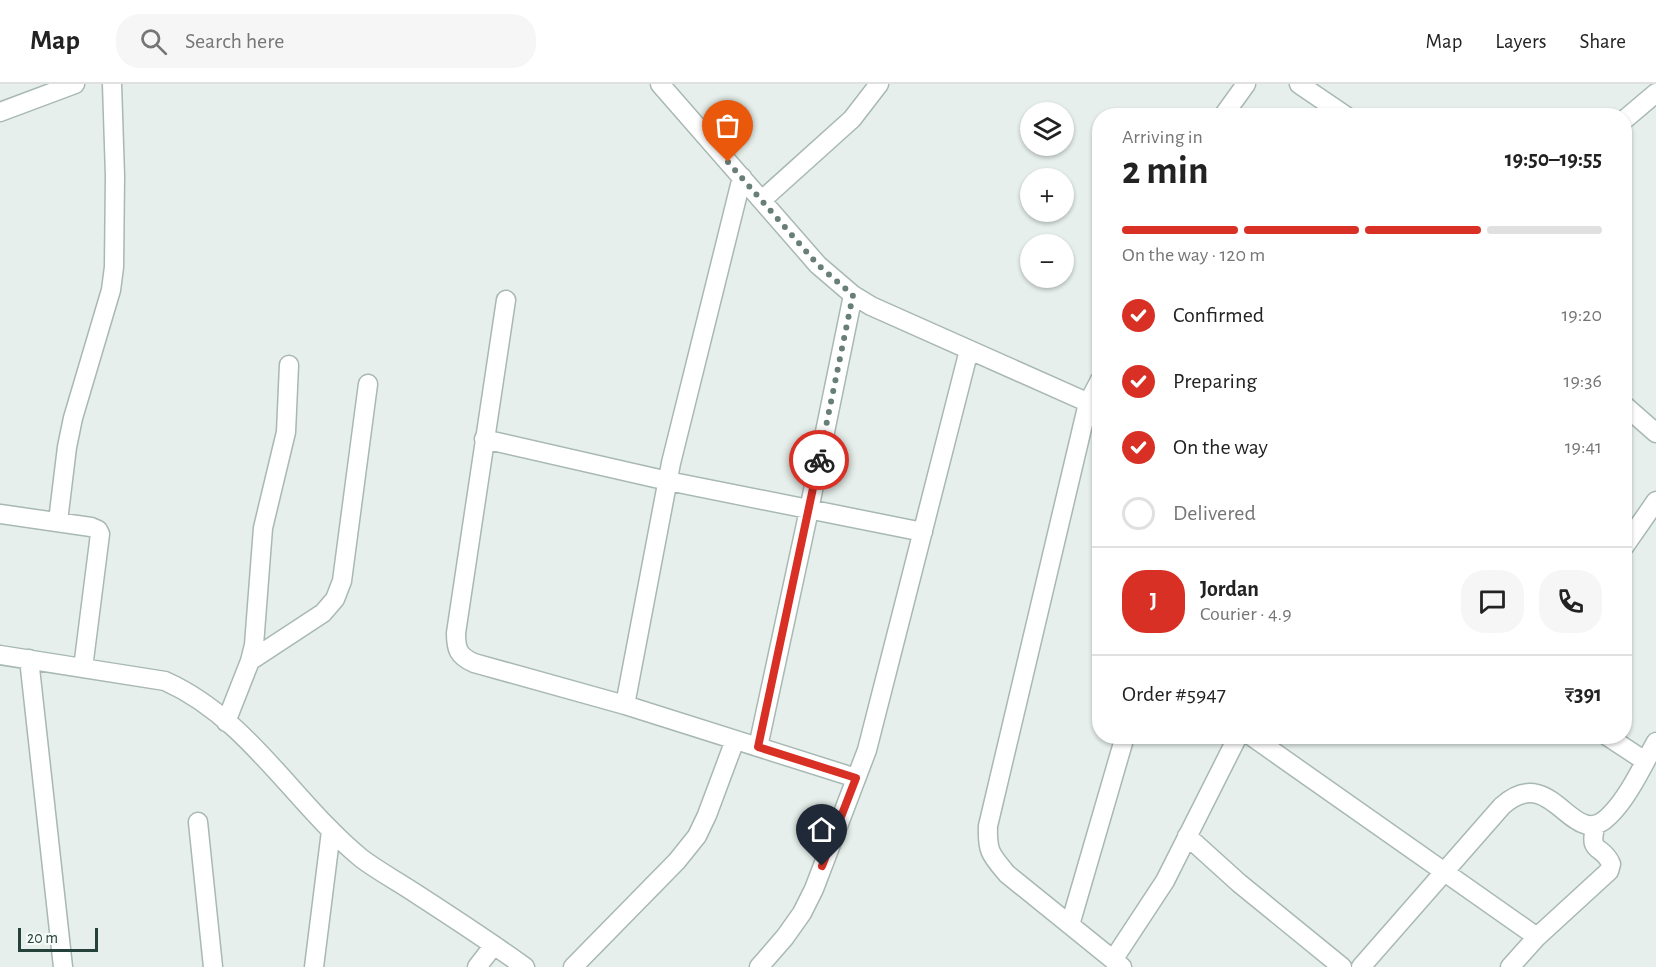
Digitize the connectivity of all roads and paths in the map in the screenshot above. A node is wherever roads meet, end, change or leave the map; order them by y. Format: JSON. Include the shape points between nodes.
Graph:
{"nodes":[{"id":1,"x":75,"y":84,"type":"edge"},
{"id":2,"x":112,"y":84,"type":"edge"},
{"id":3,"x":660,"y":84,"type":"edge"},
{"id":4,"x":879,"y":84,"type":"edge"},
{"id":5,"x":1246,"y":84,"type":"edge"},
{"id":6,"x":1299,"y":84,"type":"edge"},
{"id":7,"x":1656,"y":93,"type":"edge"},
{"id":8,"x":1229,"y":108,"type":"edge"},
{"id":9,"x":1334,"y":108,"type":"edge"},
{"id":10,"x":0,"y":112,"type":"edge"},
{"id":11,"x":1632,"y":113,"type":"edge"},
{"id":12,"x":742,"y":177,"type":"junction"},
{"id":13,"x":762,"y":200,"type":"junction"},
{"id":14,"x":853,"y":295,"type":"junction"},
{"id":15,"x":506,"y":300,"type":"dead end"},
{"id":16,"x":969,"y":350,"type":"junction"},
{"id":17,"x":289,"y":365,"type":"dead end"},
{"id":18,"x":368,"y":384,"type":"dead end"},
{"id":19,"x":1092,"y":404,"type":"edge"},
{"id":20,"x":1632,"y":412,"type":"edge"},
{"id":21,"x":1092,"y":413,"type":"edge"},
{"id":22,"x":1656,"y":433,"type":"edge"},
{"id":23,"x":484,"y":439,"type":"junction"},
{"id":24,"x":668,"y":481,"type":"junction"},
{"id":25,"x":1656,"y":501,"type":"edge"},
{"id":26,"x":809,"y":510,"type":"junction"},
{"id":27,"x":0,"y":513,"type":"edge"},
{"id":28,"x":58,"y":521,"type":"junction"},
{"id":29,"x":923,"y":532,"type":"junction"},
{"id":30,"x":1632,"y":536,"type":"edge"},
{"id":31,"x":0,"y":655,"type":"edge"},
{"id":32,"x":29,"y":660,"type":"junction"},
{"id":33,"x":250,"y":662,"type":"junction"},
{"id":34,"x":83,"y":668,"type":"junction"},
{"id":35,"x":625,"y":705,"type":"junction"},
{"id":36,"x":226,"y":722,"type":"junction"},
{"id":37,"x":735,"y":740,"type":"junction"},
{"id":38,"x":1656,"y":742,"type":"edge"},
{"id":39,"x":1123,"y":744,"type":"edge"},
{"id":40,"x":1234,"y":744,"type":"edge"},
{"id":41,"x":1262,"y":744,"type":"edge"},
{"id":42,"x":1619,"y":744,"type":"edge"},
{"id":43,"x":758,"y":747,"type":"junction"},
{"id":44,"x":1646,"y":761,"type":"junction"},
{"id":45,"x":856,"y":778,"type":"junction"},
{"id":46,"x":198,"y":822,"type":"dead end"},
{"id":47,"x":1596,"y":825,"type":"junction"},
{"id":48,"x":331,"y":831,"type":"junction"},
{"id":49,"x":1187,"y":836,"type":"junction"},
{"id":50,"x":1445,"y":872,"type":"junction"},
{"id":51,"x":1070,"y":925,"type":"junction"},
{"id":52,"x":1537,"y":937,"type":"junction"},
{"id":53,"x":494,"y":945,"type":"junction"},
{"id":54,"x":1117,"y":963,"type":"edge"},
{"id":55,"x":63,"y":967,"type":"edge"},
{"id":56,"x":213,"y":967,"type":"edge"},
{"id":57,"x":314,"y":967,"type":"edge"},
{"id":58,"x":477,"y":967,"type":"edge"},
{"id":59,"x":525,"y":967,"type":"edge"},
{"id":60,"x":573,"y":967,"type":"edge"},
{"id":61,"x":759,"y":967,"type":"edge"},
{"id":62,"x":1341,"y":967,"type":"edge"},
{"id":63,"x":1361,"y":967,"type":"edge"},
{"id":64,"x":1510,"y":967,"type":"edge"}],
"edges":[{"from":1,"to":10,"type":"street"},
{"from":2,"to":28,"type":"street","via":[[116,177],[112,278],[67,447]]},
{"from":3,"to":12,"type":"street"},
{"from":4,"to":13,"type":"street","via":[[852,118]]},
{"from":5,"to":8,"type":"street"},
{"from":6,"to":9,"type":"street"},
{"from":7,"to":11,"type":"street"},
{"from":12,"to":13,"type":"street"},
{"from":12,"to":24,"type":"street"},
{"from":13,"to":14,"type":"street","via":[[818,265]]},
{"from":14,"to":16,"type":"street"},
{"from":14,"to":26,"type":"street"},
{"from":15,"to":23,"type":"street"},
{"from":16,"to":19,"type":"street"},
{"from":16,"to":29,"type":"street"},
{"from":17,"to":33,"type":"street","via":[[286,432],[263,528]]},
{"from":18,"to":33,"type":"street","via":[[339,590],[322,613]]},
{"from":20,"to":22,"type":"street"},
{"from":21,"to":51,"type":"street","via":[[987,826],[987,845],[1007,874]]},
{"from":23,"to":24,"type":"street"},
{"from":23,"to":35,"type":"street","via":[[456,633],[461,657]]},
{"from":24,"to":26,"type":"street"},
{"from":24,"to":35,"type":"street"},
{"from":25,"to":30,"type":"street"},
{"from":26,"to":29,"type":"street"},
{"from":26,"to":43,"type":"street"},
{"from":27,"to":28,"type":"street"},
{"from":28,"to":34,"type":"street","via":[[91,527],[100,534]]},
{"from":29,"to":45,"type":"street","via":[[867,750]]},
{"from":31,"to":32,"type":"street"},
{"from":32,"to":34,"type":"street"},
{"from":32,"to":55,"type":"street"},
{"from":33,"to":36,"type":"street"},
{"from":34,"to":36,"type":"street","via":[[165,681]]},
{"from":35,"to":37,"type":"street"},
{"from":36,"to":48,"type":"street"},
{"from":37,"to":43,"type":"street"},
{"from":37,"to":60,"type":"street","via":[[696,836]]},
{"from":38,"to":44,"type":"street"},
{"from":39,"to":51,"type":"street"},
{"from":40,"to":49,"type":"street"},
{"from":41,"to":50,"type":"street"},
{"from":42,"to":44,"type":"street"},
{"from":43,"to":45,"type":"street"},
{"from":44,"to":47,"type":"street","via":[[1609,817]]},
{"from":45,"to":61,"type":"street","via":[[802,913]]},
{"from":46,"to":56,"type":"street"},
{"from":47,"to":50,"type":"street","via":[[1580,824],[1551,800],[1533,792],[1514,795]]},
{"from":47,"to":52,"type":"street","via":[[1592,839],[1610,860],[1608,871]]},
{"from":48,"to":53,"type":"street","via":[[363,859]]},
{"from":48,"to":57,"type":"street"},
{"from":49,"to":54,"type":"street"},
{"from":49,"to":62,"type":"street"},
{"from":50,"to":52,"type":"street"},
{"from":50,"to":63,"type":"street"},
{"from":51,"to":54,"type":"street"},
{"from":52,"to":64,"type":"street"},
{"from":53,"to":58,"type":"street"},
{"from":53,"to":59,"type":"street"}]}
